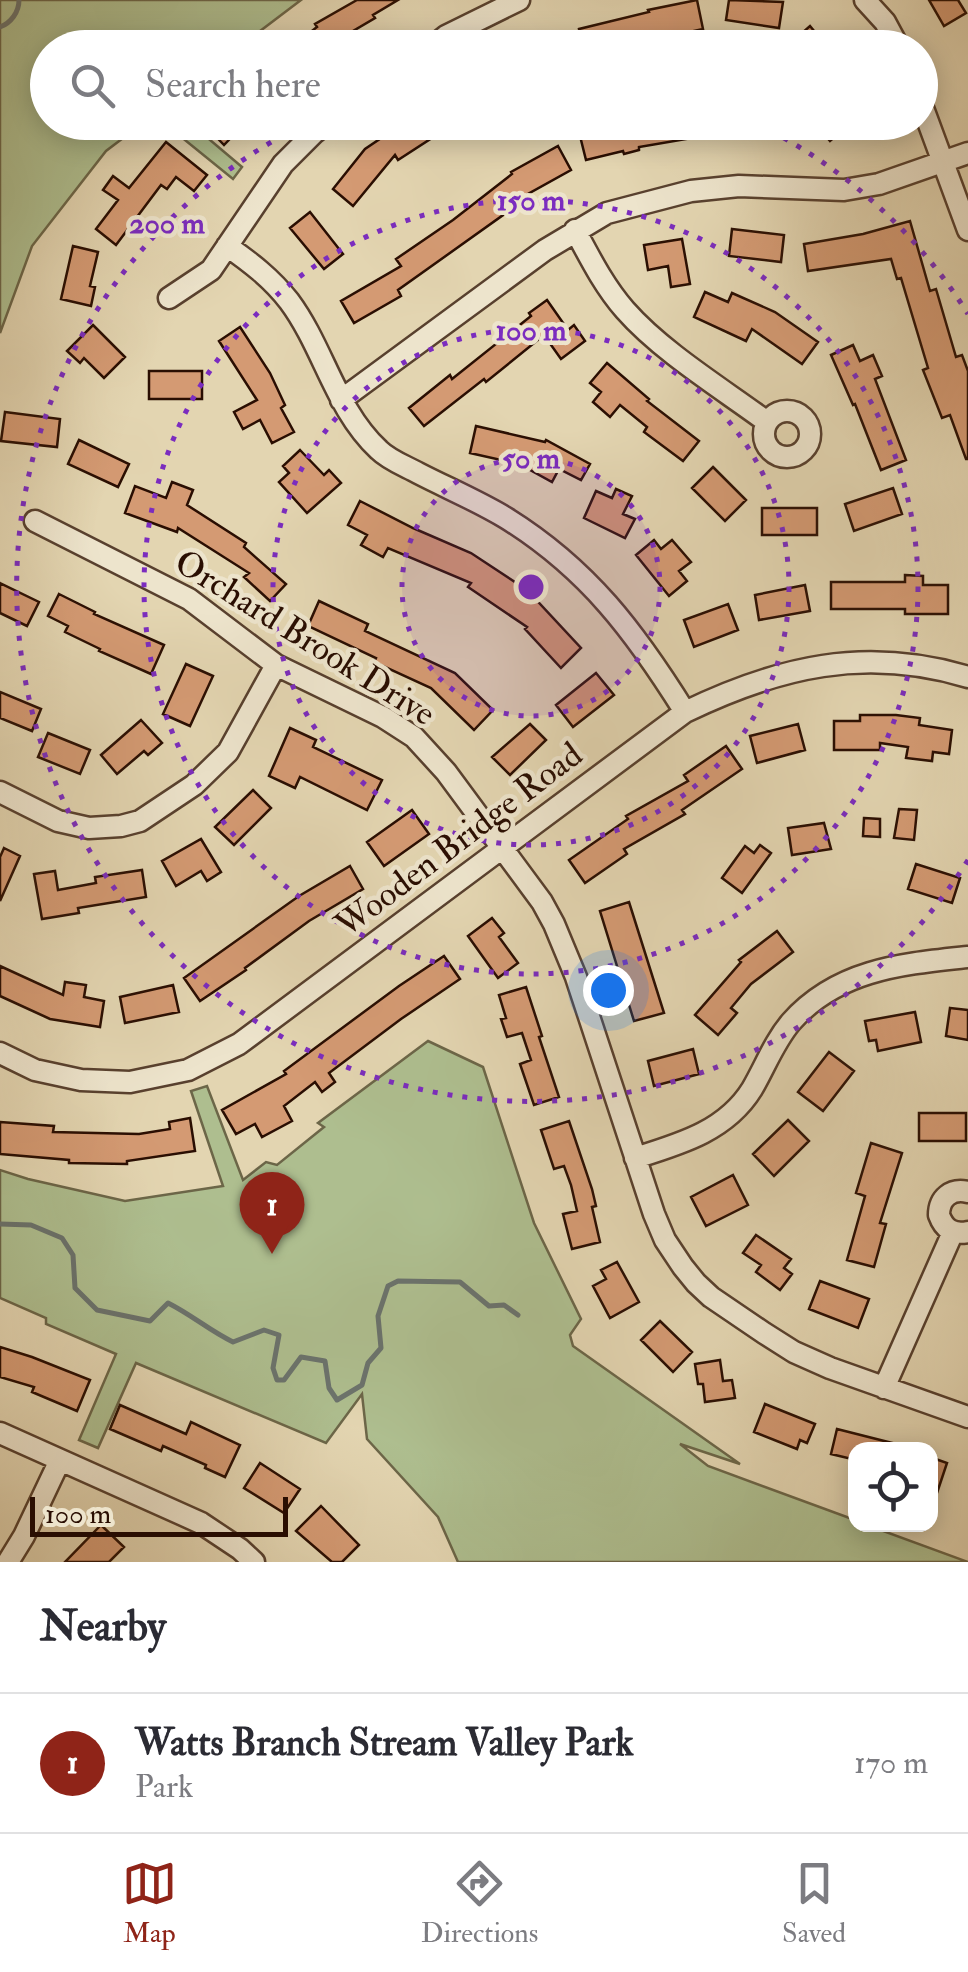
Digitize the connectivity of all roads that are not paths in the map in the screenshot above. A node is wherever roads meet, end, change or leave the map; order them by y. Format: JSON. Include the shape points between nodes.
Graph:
{"nodes":[{"id":1,"x":519,"y":0,"type":"edge"},
{"id":2,"x":865,"y":0,"type":"edge"},
{"id":3,"x":458,"y":30,"type":"edge"},
{"id":4,"x":889,"y":30,"type":"edge"},
{"id":5,"x":307,"y":140,"type":"edge"},
{"id":6,"x":935,"y":140,"type":"edge"},
{"id":7,"x":968,"y":152,"type":"edge"},
{"id":8,"x":943,"y":162,"type":"junction"},
{"id":9,"x":575,"y":230,"type":"junction"},
{"id":10,"x":968,"y":230,"type":"edge"},
{"id":11,"x":227,"y":246,"type":"junction"},
{"id":12,"x":169,"y":298,"type":"dead end"},
{"id":13,"x":342,"y":400,"type":"junction"},
{"id":14,"x":766,"y":422,"type":"dead end"},
{"id":15,"x":34,"y":520,"type":"dead end"},
{"id":16,"x":276,"y":665,"type":"junction"},
{"id":17,"x":968,"y":677,"type":"edge"},
{"id":18,"x":684,"y":712,"type":"junction"},
{"id":19,"x":0,"y":792,"type":"edge"},
{"id":20,"x":504,"y":848,"type":"junction"},
{"id":21,"x":968,"y":958,"type":"edge"},
{"id":22,"x":0,"y":1053,"type":"edge"},
{"id":23,"x":636,"y":1158,"type":"junction"},
{"id":24,"x":968,"y":1192,"type":"edge"},
{"id":25,"x":960,"y":1232,"type":"edge"},
{"id":26,"x":884,"y":1388,"type":"junction"},
{"id":27,"x":968,"y":1417,"type":"edge"},
{"id":28,"x":0,"y":1433,"type":"edge"},
{"id":29,"x":60,"y":1460,"type":"junction"},
{"id":30,"x":8,"y":1562,"type":"edge"},
{"id":31,"x":254,"y":1562,"type":"edge"}],
"edges":[{"from":1,"to":3,"type":"street"},
{"from":2,"to":4,"type":"street"},
{"from":5,"to":11,"type":"street"},
{"from":6,"to":8,"type":"street"},
{"from":7,"to":8,"type":"street"},
{"from":8,"to":9,"type":"street","via":[[844,190],[692,191],[607,213]]},
{"from":8,"to":10,"type":"street"},
{"from":9,"to":13,"type":"street"},
{"from":9,"to":14,"type":"street","via":[[607,287],[646,331]]},
{"from":11,"to":12,"type":"street","via":[[212,270]]},
{"from":11,"to":13,"type":"street","via":[[290,302]]},
{"from":13,"to":18,"type":"street","via":[[382,454],[505,518],[582,576],[635,636]]},
{"from":15,"to":16,"type":"street","name":"Orchard Brook Drive","via":[[189,599]]},
{"from":16,"to":19,"type":"street","via":[[228,752],[140,820],[89,828]]},
{"from":16,"to":20,"type":"street","name":"Orchard Brook Drive","via":[[414,737]]},
{"from":17,"to":18,"type":"street","name":"Wooden Bridge Road","via":[[892,663],[810,667],[737,687]]},
{"from":18,"to":20,"type":"street","name":"Wooden Bridge Road"},
{"from":20,"to":22,"type":"street","name":"Wooden Bridge Road","via":[[239,1044],[188,1070],[130,1082],[80,1080],[34,1070]]},
{"from":20,"to":23,"type":"street","name":"Orchard Brook Drive","via":[[566,949]]},
{"from":21,"to":23,"type":"street","via":[[888,967],[842,984],[791,1022],[752,1090],[719,1124]]},
{"from":23,"to":26,"type":"street","name":"Orchard Brook Drive","via":[[665,1240],[711,1297],[794,1352]]},
{"from":24,"to":25,"type":"street","via":[[947,1195],[939,1208],[941,1222]]},
{"from":25,"to":26,"type":"street"},
{"from":26,"to":27,"type":"street","name":"Orchard Brook Drive"},
{"from":28,"to":29,"type":"street"},
{"from":29,"to":30,"type":"street"},
{"from":29,"to":31,"type":"street","via":[[200,1523]]}]}
